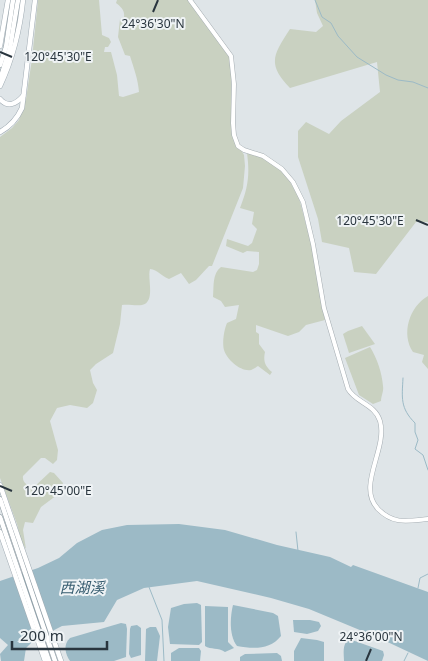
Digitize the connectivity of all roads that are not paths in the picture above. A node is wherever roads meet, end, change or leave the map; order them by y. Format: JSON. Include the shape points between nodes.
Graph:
{"nodes":[{"id":1,"x":8,"y":0,"type":"edge"},
{"id":2,"x":13,"y":0,"type":"edge"},
{"id":3,"x":18,"y":0,"type":"edge"},
{"id":4,"x":23,"y":0,"type":"edge"},
{"id":5,"x":35,"y":0,"type":"edge"},
{"id":6,"x":190,"y":0,"type":"edge"},
{"id":7,"x":0,"y":46,"type":"edge"},
{"id":8,"x":0,"y":65,"type":"edge"},
{"id":9,"x":0,"y":80,"type":"edge"},
{"id":10,"x":0,"y":86,"type":"edge"},
{"id":11,"x":24,"y":94,"type":"junction"},
{"id":12,"x":0,"y":99,"type":"edge"},
{"id":13,"x":0,"y":132,"type":"edge"},
{"id":14,"x":0,"y":486,"type":"edge"},
{"id":15,"x":0,"y":499,"type":"edge"},
{"id":16,"x":0,"y":517,"type":"edge"},
{"id":17,"x":428,"y":519,"type":"edge"},
{"id":18,"x":0,"y":532,"type":"edge"},
{"id":19,"x":25,"y":565,"type":"junction"},
{"id":20,"x":14,"y":567,"type":"junction"},
{"id":21,"x":45,"y":661,"type":"edge"},
{"id":22,"x":49,"y":661,"type":"edge"},
{"id":23,"x":55,"y":661,"type":"edge"},
{"id":24,"x":61,"y":661,"type":"edge"}],
"edges":[{"from":1,"to":7,"type":"main road"},
{"from":2,"to":8,"type":"main road"},
{"from":3,"to":9,"type":"main road","via":[[10,48]]},
{"from":4,"to":10,"type":"main road","via":[[21,26]]},
{"from":5,"to":11,"type":"main road"},
{"from":6,"to":17,"type":"main road","via":[[231,56],[234,136],[238,146],[263,156],[282,169],[303,202],[324,308],[348,389],[370,406],[380,420],[381,438],[370,486],[372,502],[385,516],[398,520]]},
{"from":11,"to":12,"type":"main road","via":[[14,104]]},
{"from":11,"to":13,"type":"main road","via":[[18,116]]},
{"from":14,"to":19,"type":"main road"},
{"from":15,"to":19,"type":"main road"},
{"from":16,"to":20,"type":"main road"},
{"from":18,"to":20,"type":"main road"},
{"from":19,"to":23,"type":"main road"},
{"from":19,"to":24,"type":"main road"},
{"from":20,"to":21,"type":"main road"},
{"from":20,"to":22,"type":"main road"}]}
